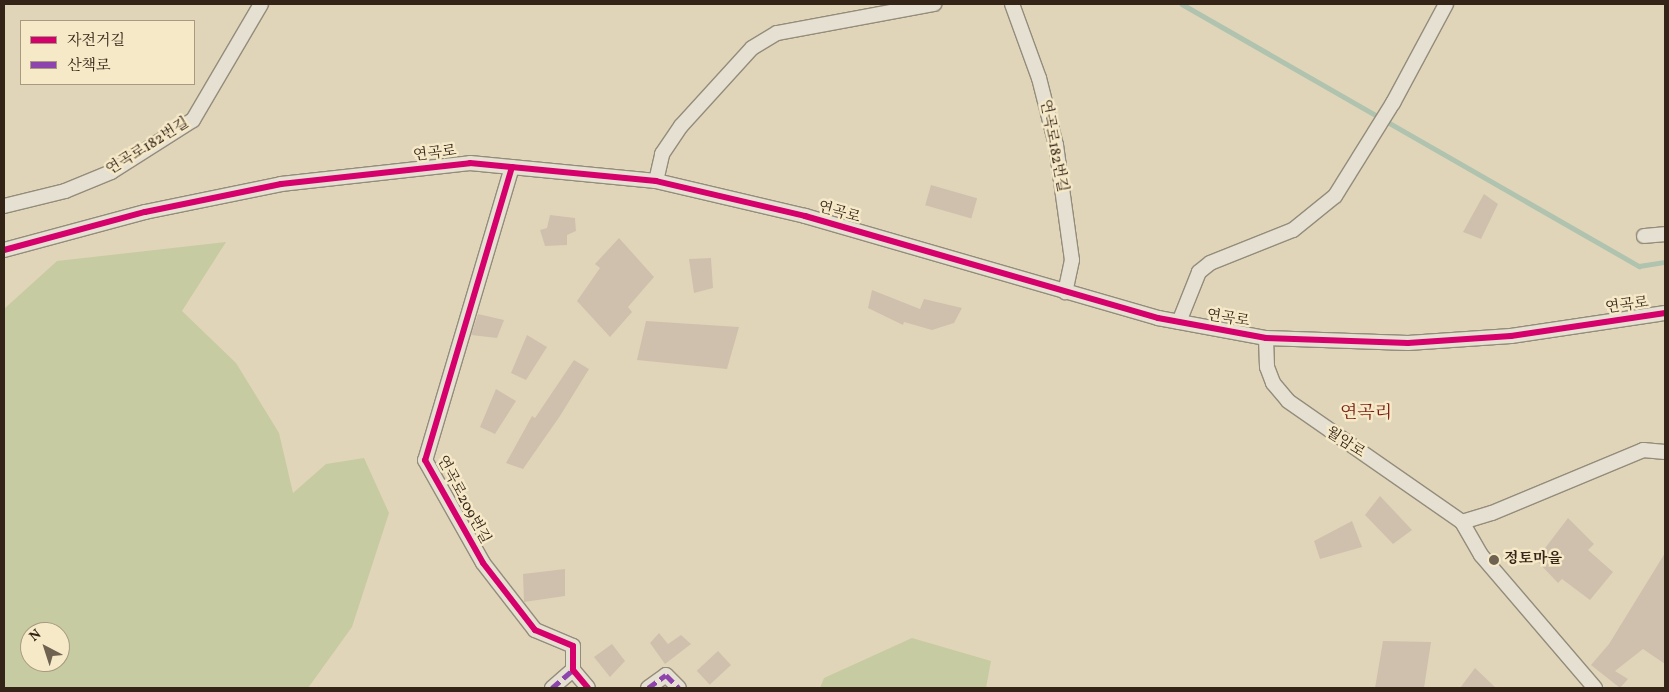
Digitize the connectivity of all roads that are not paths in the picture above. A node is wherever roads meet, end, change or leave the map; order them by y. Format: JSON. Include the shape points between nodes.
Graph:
{"nodes":[{"id":1,"x":261,"y":4,"type":"edge"},
{"id":2,"x":934,"y":4,"type":"edge"},
{"id":3,"x":1012,"y":4,"type":"edge"},
{"id":4,"x":1446,"y":4,"type":"edge"},
{"id":5,"x":512,"y":167,"type":"junction"},
{"id":6,"x":656,"y":181,"type":"junction"},
{"id":7,"x":4,"y":206,"type":"edge"},
{"id":8,"x":1665,"y":234,"type":"edge"},
{"id":9,"x":1644,"y":236,"type":"dead end"},
{"id":10,"x":4,"y":250,"type":"edge"},
{"id":11,"x":1066,"y":292,"type":"junction"},
{"id":12,"x":1665,"y":313,"type":"edge"},
{"id":13,"x":1179,"y":322,"type":"junction"},
{"id":14,"x":1266,"y":338,"type":"junction"},
{"id":15,"x":1665,"y":452,"type":"edge"},
{"id":16,"x":1462,"y":522,"type":"junction"},
{"id":17,"x":572,"y":670,"type":"junction"},
{"id":18,"x":552,"y":688,"type":"edge"},
{"id":19,"x":588,"y":688,"type":"edge"},
{"id":20,"x":648,"y":688,"type":"edge"},
{"id":21,"x":679,"y":688,"type":"edge"},
{"id":22,"x":1595,"y":688,"type":"edge"}],
"edges":[{"from":1,"to":7,"type":"street","name":"연곡로182번길","via":[[193,120],[111,172],[65,191]]},
{"from":2,"to":6,"type":"street","via":[[777,33],[760,43],[681,126],[662,154]]},
{"from":3,"to":11,"type":"street","name":"연곡로182번길","via":[[1039,78],[1056,145],[1072,260]]},
{"from":4,"to":13,"type":"street","via":[[1393,103],[1335,196],[1293,230],[1210,263],[1199,272]]},
{"from":5,"to":6,"type":"street","name":"연곡로"},
{"from":5,"to":10,"type":"street","name":"연곡로","via":[[470,162],[281,184],[145,212]]},
{"from":5,"to":17,"type":"street","name":"연곡로209번길","via":[[425,460],[483,563],[535,630],[573,646]]},
{"from":6,"to":11,"type":"street","name":"연곡로","via":[[805,216]]},
{"from":8,"to":9,"type":"street"},
{"from":11,"to":13,"type":"street","name":"연곡로"},
{"from":12,"to":14,"type":"street","name":"연곡로","via":[[1511,336],[1426,342]]},
{"from":13,"to":14,"type":"street","name":"연곡로"},
{"from":14,"to":16,"type":"street","name":"월암로","via":[[1267,367],[1273,383],[1288,402]]},
{"from":15,"to":16,"type":"street","via":[[1644,450],[1492,513]]},
{"from":16,"to":22,"type":"street","name":"월암로","via":[[1494,573]]},
{"from":17,"to":18,"type":"street"},
{"from":17,"to":19,"type":"street"},
{"from":20,"to":21,"type":"street","via":[[666,675]]}]}
